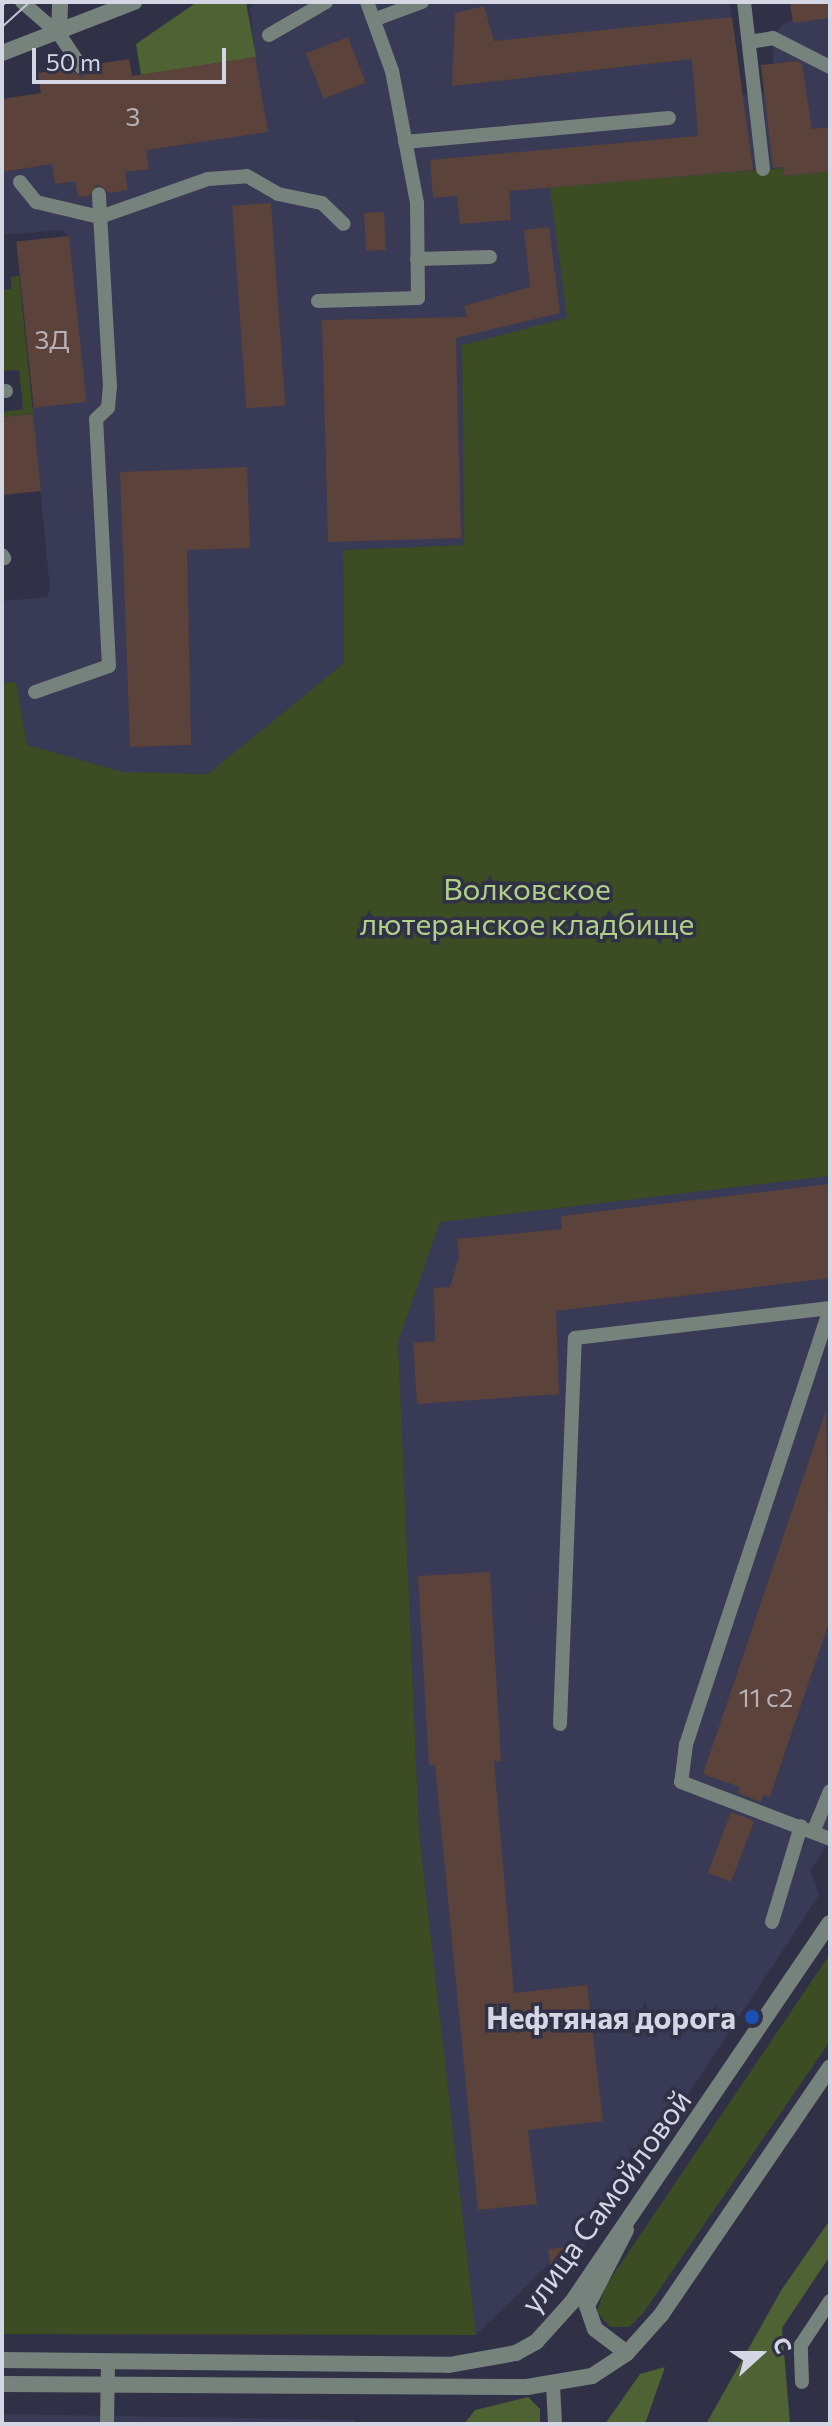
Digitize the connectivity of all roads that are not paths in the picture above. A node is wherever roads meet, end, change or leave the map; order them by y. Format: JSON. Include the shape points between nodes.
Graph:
{"nodes":[{"id":1,"x":22,"y":2,"type":"edge"},
{"id":2,"x":60,"y":2,"type":"edge"},
{"id":3,"x":134,"y":2,"type":"edge"},
{"id":4,"x":326,"y":2,"type":"edge"},
{"id":5,"x":367,"y":2,"type":"edge"},
{"id":6,"x":422,"y":2,"type":"edge"},
{"id":7,"x":744,"y":2,"type":"edge"},
{"id":8,"x":376,"y":19,"type":"junction"},
{"id":9,"x":59,"y":34,"type":"junction"},
{"id":10,"x":269,"y":35,"type":"dead end"},
{"id":11,"x":749,"y":42,"type":"junction"},
{"id":12,"x":2,"y":53,"type":"edge"},
{"id":13,"x":81,"y":67,"type":"dead end"},
{"id":14,"x":830,"y":67,"type":"edge"},
{"id":15,"x":669,"y":118,"type":"dead end"},
{"id":16,"x":405,"y":142,"type":"junction"},
{"id":17,"x":763,"y":169,"type":"dead end"},
{"id":18,"x":20,"y":182,"type":"dead end"},
{"id":19,"x":99,"y":194,"type":"dead end"},
{"id":20,"x":100,"y":217,"type":"junction"},
{"id":21,"x":344,"y":224,"type":"dead end"},
{"id":22,"x":490,"y":257,"type":"dead end"},
{"id":23,"x":417,"y":259,"type":"junction"},
{"id":24,"x":318,"y":301,"type":"dead end"},
{"id":25,"x":35,"y":692,"type":"dead end"},
{"id":26,"x":830,"y":1308,"type":"edge"},
{"id":27,"x":560,"y":1724,"type":"dead end"},
{"id":28,"x":830,"y":1791,"type":"edge"},
{"id":29,"x":807,"y":1828,"type":"junction"},
{"id":30,"x":830,"y":1839,"type":"edge"},
{"id":31,"x":772,"y":1922,"type":"dead end"},
{"id":32,"x":830,"y":1923,"type":"edge"},
{"id":33,"x":830,"y":2067,"type":"edge"},
{"id":34,"x":628,"y":2226,"type":"junction"},
{"id":35,"x":830,"y":2301,"type":"edge"},
{"id":36,"x":627,"y":2353,"type":"junction"},
{"id":37,"x":2,"y":2360,"type":"edge"},
{"id":38,"x":108,"y":2361,"type":"junction"},
{"id":39,"x":802,"y":2382,"type":"dead end"},
{"id":40,"x":2,"y":2384,"type":"edge"},
{"id":41,"x":107,"y":2384,"type":"junction"},
{"id":42,"x":553,"y":2385,"type":"junction"},
{"id":43,"x":107,"y":2424,"type":"edge"},
{"id":44,"x":555,"y":2424,"type":"edge"}],
"edges":[{"from":1,"to":9,"type":"lane"},
{"from":2,"to":9,"type":"street"},
{"from":3,"to":9,"type":"street"},
{"from":4,"to":10,"type":"lane"},
{"from":5,"to":8,"type":"lane"},
{"from":6,"to":8,"type":"lane"},
{"from":7,"to":11,"type":"lane"},
{"from":8,"to":16,"type":"lane"},
{"from":9,"to":12,"type":"street"},
{"from":9,"to":13,"type":"lane"},
{"from":11,"to":14,"type":"lane","via":[[773,38]]},
{"from":11,"to":17,"type":"lane"},
{"from":15,"to":16,"type":"lane"},
{"from":16,"to":23,"type":"lane","via":[[417,203]]},
{"from":18,"to":20,"type":"lane","via":[[36,202]]},
{"from":19,"to":20,"type":"lane"},
{"from":20,"to":21,"type":"lane","via":[[208,179],[247,176],[278,194],[322,203]]},
{"from":20,"to":25,"type":"lane","via":[[110,387],[108,408],[96,419],[109,666]]},
{"from":22,"to":23,"type":"lane"},
{"from":23,"to":24,"type":"lane","via":[[418,298]]},
{"from":26,"to":27,"type":"lane","via":[[575,1338]]},
{"from":26,"to":29,"type":"lane","via":[[686,1744],[681,1782]]},
{"from":28,"to":29,"type":"lane"},
{"from":29,"to":30,"type":"lane"},
{"from":29,"to":31,"type":"lane"},
{"from":32,"to":34,"type":"street","name":"улица Самойловой"},
{"from":33,"to":36,"type":"street","via":[[661,2315]]},
{"from":34,"to":36,"type":"street","via":[[587,2306],[595,2329]]},
{"from":34,"to":38,"type":"street","name":"улица Самойловой","via":[[554,2325],[536,2342],[489,2361]]},
{"from":35,"to":39,"type":"lane","via":[[801,2345]]},
{"from":36,"to":42,"type":"street","via":[[592,2376]]},
{"from":37,"to":38,"type":"street","name":"улица Самойловой"},
{"from":38,"to":41,"type":"lane"},
{"from":40,"to":41,"type":"street"},
{"from":41,"to":42,"type":"street"},
{"from":41,"to":43,"type":"lane"},
{"from":42,"to":44,"type":"lane"}]}
